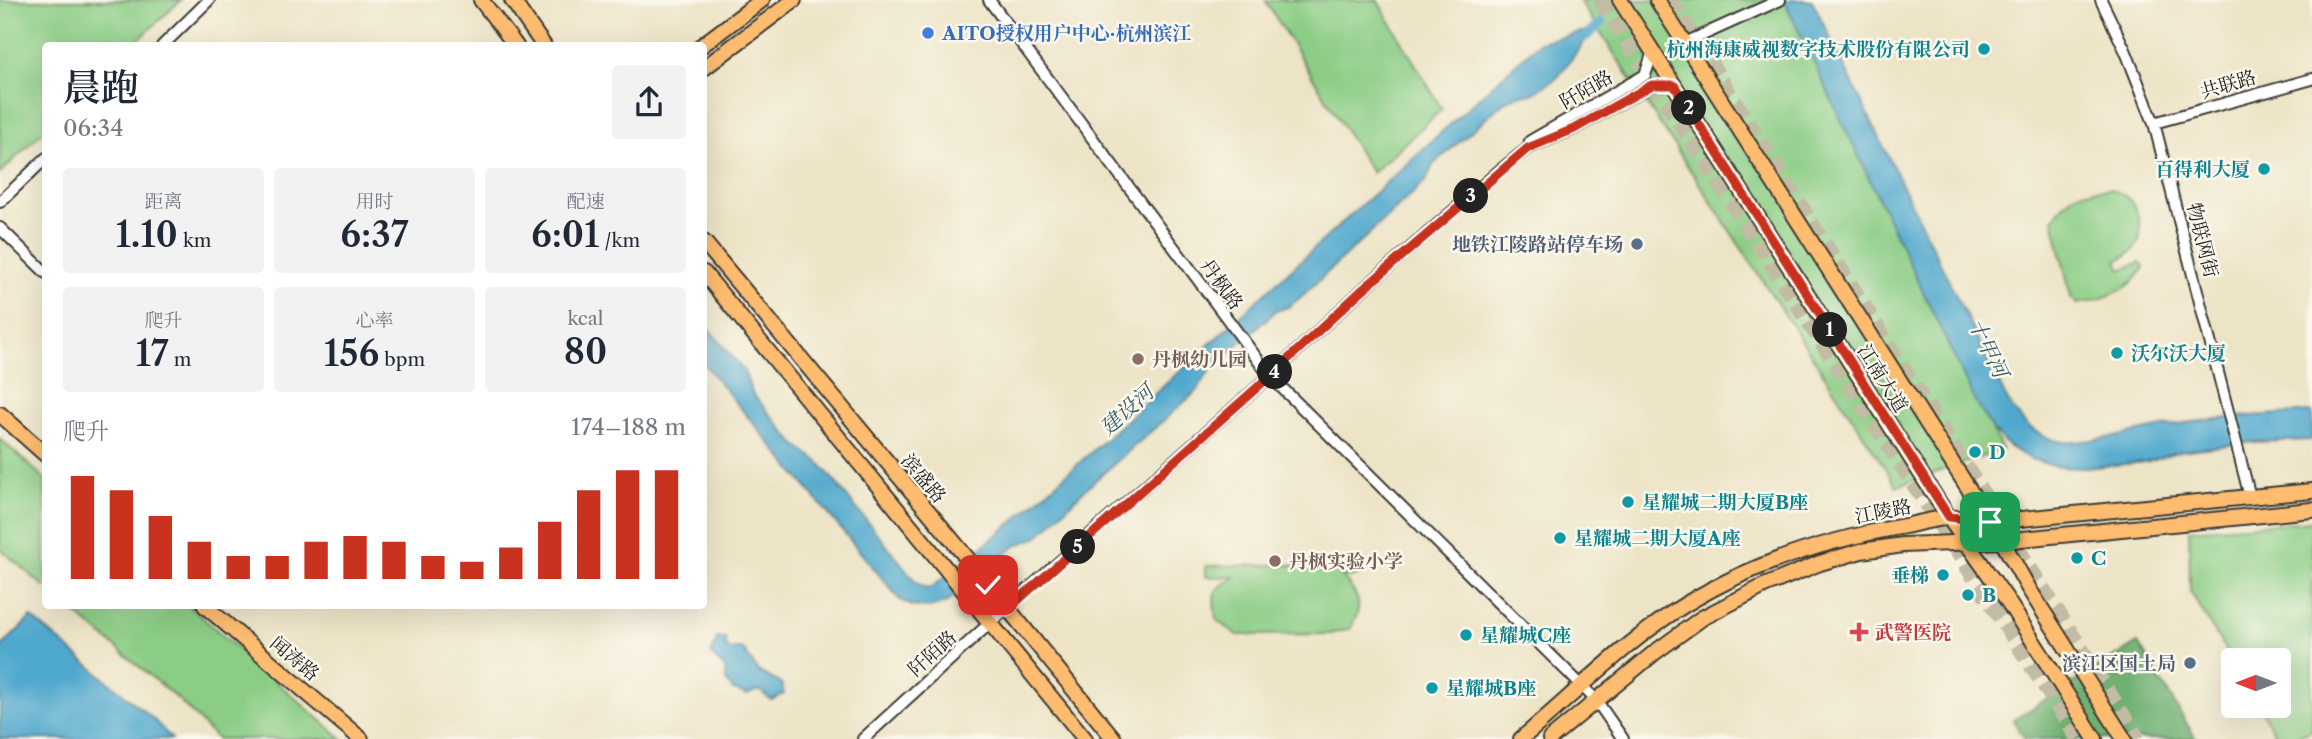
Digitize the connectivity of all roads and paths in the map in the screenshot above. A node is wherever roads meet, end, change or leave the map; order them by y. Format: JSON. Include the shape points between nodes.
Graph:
{"nodes":[{"id":1,"x":209,"y":0,"type":"edge"},
{"id":2,"x":481,"y":0,"type":"edge"},
{"id":3,"x":512,"y":0,"type":"edge"},
{"id":4,"x":762,"y":0,"type":"edge"},
{"id":5,"x":794,"y":0,"type":"edge"},
{"id":6,"x":989,"y":0,"type":"edge"},
{"id":7,"x":1620,"y":0,"type":"edge"},
{"id":8,"x":1657,"y":0,"type":"edge"},
{"id":9,"x":2101,"y":0,"type":"edge"},
{"id":10,"x":1779,"y":1,"type":"edge"},
{"id":11,"x":166,"y":42,"type":"edge"},
{"id":12,"x":513,"y":42,"type":"edge"},
{"id":13,"x":541,"y":42,"type":"edge"},
{"id":14,"x":706,"y":42,"type":"edge"},
{"id":15,"x":1685,"y":43,"type":"junction"},
{"id":16,"x":1653,"y":52,"type":"junction"},
{"id":17,"x":707,"y":66,"type":"edge"},
{"id":18,"x":2312,"y":79,"type":"edge"},
{"id":19,"x":1674,"y":85,"type":"junction"},
{"id":20,"x":2154,"y":123,"type":"junction"},
{"id":21,"x":1528,"y":148,"type":"junction"},
{"id":22,"x":42,"y":162,"type":"edge"},
{"id":23,"x":0,"y":202,"type":"edge"},
{"id":24,"x":0,"y":228,"type":"edge"},
{"id":25,"x":707,"y":246,"type":"edge"},
{"id":26,"x":42,"y":269,"type":"edge"},
{"id":27,"x":707,"y":278,"type":"edge"},
{"id":28,"x":1270,"y":376,"type":"junction"},
{"id":29,"x":0,"y":414,"type":"edge"},
{"id":30,"x":42,"y":452,"type":"edge"},
{"id":31,"x":2312,"y":491,"type":"edge"},
{"id":32,"x":2250,"y":497,"type":"junction"},
{"id":33,"x":2312,"y":510,"type":"edge"},
{"id":34,"x":1949,"y":517,"type":"junction"},
{"id":35,"x":1990,"y":522,"type":"junction"},
{"id":36,"x":1967,"y":541,"type":"junction"},
{"id":37,"x":2002,"y":541,"type":"junction"},
{"id":38,"x":209,"y":609,"type":"edge"},
{"id":39,"x":1007,"y":610,"type":"junction"},
{"id":40,"x":990,"y":623,"type":"junction"},
{"id":41,"x":1583,"y":687,"type":"junction"},
{"id":42,"x":1596,"y":700,"type":"junction"},
{"id":43,"x":361,"y":739,"type":"edge"},
{"id":44,"x":863,"y":739,"type":"edge"},
{"id":45,"x":1085,"y":739,"type":"edge"},
{"id":46,"x":1114,"y":739,"type":"edge"},
{"id":47,"x":1521,"y":739,"type":"edge"},
{"id":48,"x":1550,"y":739,"type":"edge"},
{"id":49,"x":1623,"y":739,"type":"edge"},
{"id":50,"x":2095,"y":739,"type":"edge"},
{"id":51,"x":2124,"y":739,"type":"edge"}],
"edges":[{"from":1,"to":11,"type":"street"},
{"from":2,"to":12,"type":"main road"},
{"from":3,"to":13,"type":"main road"},
{"from":4,"to":14,"type":"main road"},
{"from":5,"to":17,"type":"main road"},
{"from":6,"to":28,"type":"street","name":"丹枫路"},
{"from":7,"to":16,"type":"main road","name":"江南大道"},
{"from":8,"to":15,"type":"main road","name":"江南大道"},
{"from":9,"to":20,"type":"street","name":"物联网街"},
{"from":10,"to":15,"type":"street"},
{"from":15,"to":35,"type":"main road","name":"江南大道"},
{"from":16,"to":19,"type":"main road","name":"江南大道"},
{"from":16,"to":21,"type":"street","name":"阡陌路","via":[[1645,75],[1530,141]]},
{"from":18,"to":20,"type":"street","name":"共联路"},
{"from":19,"to":21,"type":"street","name":"阡陌路","via":[[1652,85],[1574,129]]},
{"from":19,"to":34,"type":"main road","name":"江南大道"},
{"from":20,"to":32,"type":"street","name":"物联网街"},
{"from":21,"to":28,"type":"street","name":"阡陌路"},
{"from":22,"to":23,"type":"street"},
{"from":24,"to":26,"type":"street"},
{"from":25,"to":39,"type":"main road","name":"滨盛路"},
{"from":27,"to":40,"type":"main road"},
{"from":28,"to":39,"type":"street","name":"阡陌路"},
{"from":28,"to":41,"type":"street","name":"丹枫路"},
{"from":29,"to":30,"type":"main road"},
{"from":31,"to":32,"type":"main road","name":"江陵路"},
{"from":32,"to":35,"type":"main road","name":"江陵路"},
{"from":33,"to":37,"type":"main road","name":"江陵路"},
{"from":34,"to":35,"type":"main road","name":"江陵路"},
{"from":34,"to":36,"type":"main road","name":"江南大道"},
{"from":34,"to":41,"type":"main road","name":"江陵路","via":[[1861,533],[1773,560],[1671,613]]},
{"from":35,"to":37,"type":"main road","name":"江南大道"},
{"from":36,"to":37,"type":"main road","name":"江陵路"},
{"from":36,"to":42,"type":"main road","name":"江陵路","via":[[1861,551],[1775,582],[1703,618]]},
{"from":36,"to":50,"type":"main road","name":"江南大道"},
{"from":37,"to":51,"type":"main road","name":"江南大道"},
{"from":38,"to":43,"type":"main road","name":"闻涛路"},
{"from":39,"to":40,"type":"street","name":"阡陌路"},
{"from":39,"to":46,"type":"main road","name":"滨盛路"},
{"from":40,"to":44,"type":"street","name":"阡陌路"},
{"from":40,"to":45,"type":"main road"},
{"from":41,"to":42,"type":"street"},
{"from":41,"to":47,"type":"main road","name":"江陵路"},
{"from":42,"to":48,"type":"main road","name":"江陵路"},
{"from":42,"to":49,"type":"street"}]}
